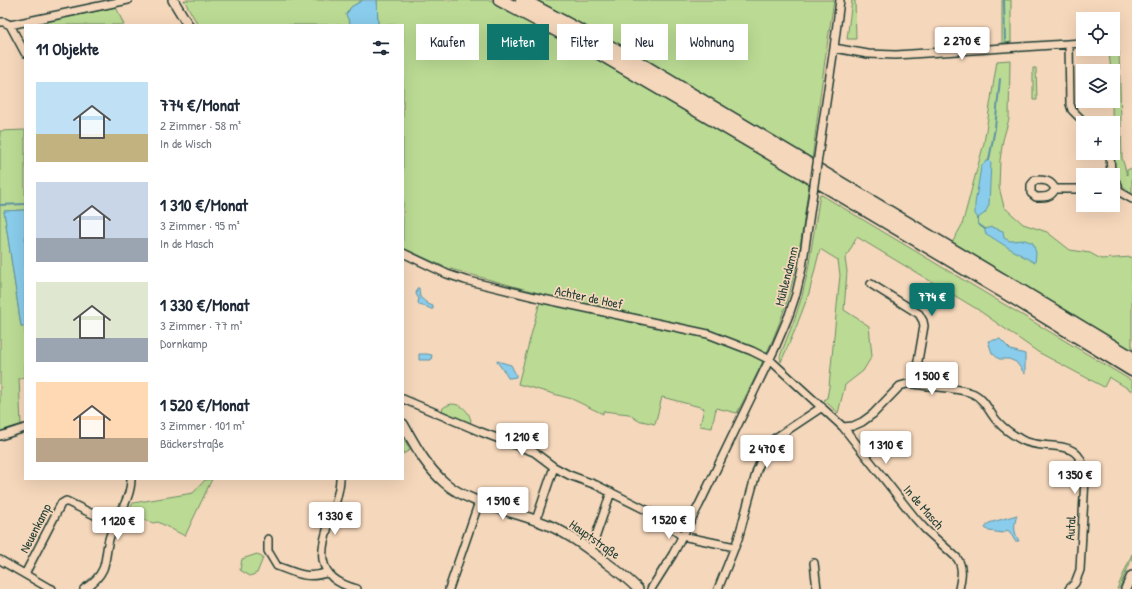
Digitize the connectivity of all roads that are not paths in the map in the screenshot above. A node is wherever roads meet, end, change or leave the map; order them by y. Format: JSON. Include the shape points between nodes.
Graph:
{"nodes":[{"id":1,"x":128,"y":0,"type":"edge"},
{"id":2,"x":174,"y":0,"type":"edge"},
{"id":3,"x":500,"y":0,"type":"edge"},
{"id":4,"x":522,"y":0,"type":"edge"},
{"id":5,"x":840,"y":0,"type":"edge"},
{"id":6,"x":0,"y":22,"type":"edge"},
{"id":7,"x":187,"y":24,"type":"edge"},
{"id":8,"x":10,"y":25,"type":"junction"},
{"id":9,"x":1069,"y":44,"type":"junction"},
{"id":10,"x":1076,"y":44,"type":"edge"},
{"id":11,"x":834,"y":48,"type":"junction"},
{"id":12,"x":24,"y":52,"type":"edge"},
{"id":13,"x":1078,"y":116,"type":"edge"},
{"id":14,"x":1055,"y":189,"type":"dead end"},
{"id":15,"x":1076,"y":189,"type":"edge"},
{"id":16,"x":1120,"y":194,"type":"edge"},
{"id":17,"x":1132,"y":199,"type":"edge"},
{"id":18,"x":404,"y":253,"type":"edge"},
{"id":19,"x":871,"y":284,"type":"dead end"},
{"id":20,"x":1132,"y":358,"type":"edge"},
{"id":21,"x":770,"y":360,"type":"junction"},
{"id":22,"x":1132,"y":370,"type":"edge"},
{"id":23,"x":914,"y":384,"type":"junction"},
{"id":24,"x":404,"y":399,"type":"edge"},
{"id":25,"x":822,"y":407,"type":"junction"},
{"id":26,"x":404,"y":426,"type":"edge"},
{"id":27,"x":843,"y":426,"type":"junction"},
{"id":28,"x":24,"y":428,"type":"edge"},
{"id":29,"x":0,"y":436,"type":"edge"},
{"id":30,"x":554,"y":467,"type":"junction"},
{"id":31,"x":132,"y":480,"type":"edge"},
{"id":32,"x":340,"y":480,"type":"edge"},
{"id":33,"x":611,"y":492,"type":"junction"},
{"id":34,"x":479,"y":502,"type":"junction"},
{"id":35,"x":536,"y":520,"type":"junction"},
{"id":36,"x":115,"y":525,"type":"junction"},
{"id":37,"x":682,"y":536,"type":"junction"},
{"id":38,"x":268,"y":539,"type":"dead end"},
{"id":39,"x":734,"y":547,"type":"junction"},
{"id":40,"x":591,"y":550,"type":"junction"},
{"id":41,"x":0,"y":560,"type":"edge"},
{"id":42,"x":814,"y":563,"type":"dead end"},
{"id":43,"x":328,"y":572,"type":"junction"},
{"id":44,"x":25,"y":574,"type":"junction"},
{"id":45,"x":1132,"y":576,"type":"edge"},
{"id":46,"x":52,"y":589,"type":"edge"},
{"id":47,"x":84,"y":589,"type":"edge"},
{"id":48,"x":357,"y":589,"type":"edge"},
{"id":49,"x":449,"y":589,"type":"edge"},
{"id":50,"x":638,"y":589,"type":"edge"},
{"id":51,"x":651,"y":589,"type":"edge"},
{"id":52,"x":718,"y":589,"type":"edge"},
{"id":53,"x":817,"y":589,"type":"edge"},
{"id":54,"x":959,"y":589,"type":"edge"},
{"id":55,"x":1069,"y":589,"type":"edge"},
{"id":56,"x":1126,"y":589,"type":"edge"}],
"edges":[{"from":1,"to":8,"type":"street"},
{"from":2,"to":7,"type":"main road"},
{"from":3,"to":22,"type":"highway","via":[[601,54]]},
{"from":4,"to":20,"type":"highway","via":[[627,56]]},
{"from":5,"to":11,"type":"street","name":"Mühlendamm"},
{"from":6,"to":8,"type":"street"},
{"from":8,"to":12,"type":"street"},
{"from":9,"to":10,"type":"street"},
{"from":9,"to":11,"type":"street","via":[[896,55],[868,54]]},
{"from":9,"to":13,"type":"street","via":[[1070,104]]},
{"from":11,"to":21,"type":"street","name":"Mühlendamm","bridge":true,"via":[[806,248],[789,316]]},
{"from":14,"to":15,"type":"street"},
{"from":16,"to":17,"type":"street"},
{"from":18,"to":21,"type":"street","name":"Achter de Hoef","via":[[466,280],[708,334]]},
{"from":19,"to":23,"type":"street","via":[[919,314],[923,321]]},
{"from":21,"to":25,"type":"street","name":"In de Masch"},
{"from":21,"to":37,"type":"street","name":"Mühlendamm"},
{"from":23,"to":27,"type":"street","via":[[900,386],[862,422]]},
{"from":23,"to":55,"type":"street","name":"Autal","via":[[975,394],[985,403],[998,422],[1021,440],[1062,446],[1076,454],[1083,464],[1085,478],[1081,564],[1075,583]]},
{"from":24,"to":30,"type":"street","via":[[534,452]]},
{"from":25,"to":27,"type":"street","name":"In de Masch"},
{"from":25,"to":39,"type":"street","via":[[774,439],[765,450]]},
{"from":26,"to":34,"type":"main road","name":"Hauptstraße","via":[[434,473],[446,484]]},
{"from":27,"to":54,"type":"street","name":"In de Masch","via":[[915,518],[960,563],[962,573]]},
{"from":28,"to":29,"type":"street"},
{"from":30,"to":33,"type":"street"},
{"from":30,"to":35,"type":"street"},
{"from":31,"to":36,"type":"street","via":[[124,508]]},
{"from":32,"to":43,"type":"street","via":[[323,547],[322,556]]},
{"from":33,"to":37,"type":"street","via":[[652,513]]},
{"from":33,"to":40,"type":"street"},
{"from":34,"to":35,"type":"main road","name":"Hauptstraße"},
{"from":34,"to":49,"type":"street"},
{"from":35,"to":40,"type":"main road","name":"Hauptstraße","via":[[562,531]]},
{"from":36,"to":44,"type":"street","name":"Neuenkamp","via":[[66,502],[61,504]]},
{"from":36,"to":47,"type":"street","via":[[110,535],[103,568],[92,584]]},
{"from":37,"to":39,"type":"street"},
{"from":37,"to":51,"type":"street","name":"Mühlendamm"},
{"from":38,"to":43,"type":"street","via":[[268,551],[277,566],[306,576]]},
{"from":39,"to":52,"type":"street"},
{"from":40,"to":50,"type":"main road","name":"Hauptstraße"},
{"from":41,"to":44,"type":"street"},
{"from":42,"to":53,"type":"street"},
{"from":43,"to":48,"type":"street","via":[[338,582]]},
{"from":44,"to":46,"type":"street"},
{"from":45,"to":56,"type":"main road"}]}
